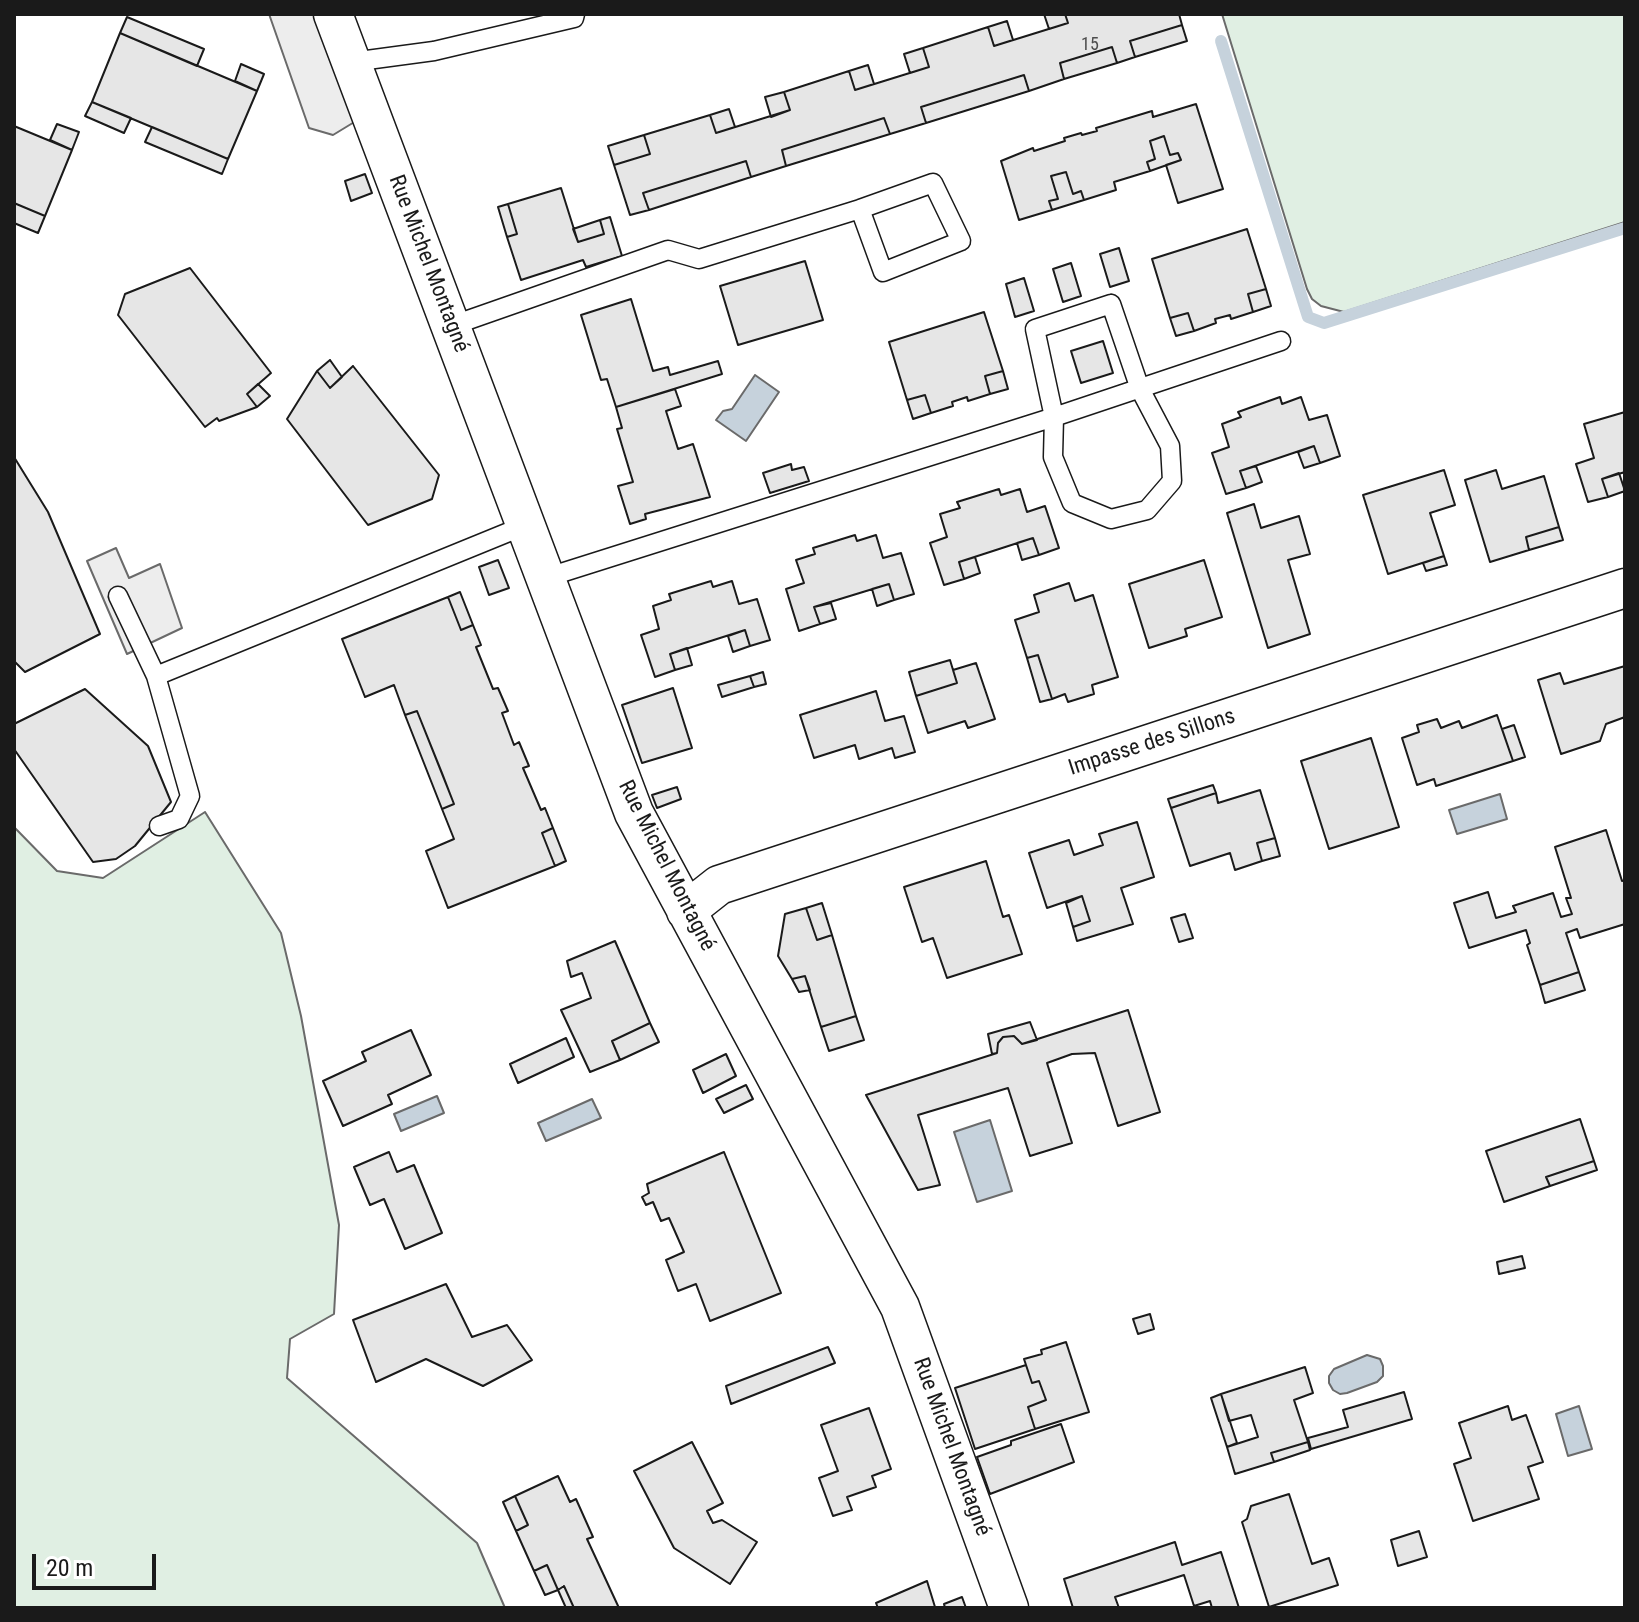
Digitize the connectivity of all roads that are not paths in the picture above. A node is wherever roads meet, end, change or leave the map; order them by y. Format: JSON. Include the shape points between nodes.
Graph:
{"nodes":[{"id":1,"x":333,"y":14,"type":"edge"},
{"id":2,"x":575,"y":14,"type":"edge"},
{"id":3,"x":352,"y":62,"type":"junction"},
{"id":4,"x":860,"y":209,"type":"junction"},
{"id":5,"x":451,"y":326,"type":"junction"},
{"id":6,"x":1281,"y":341,"type":"dead end"},
{"id":7,"x":1140,"y":389,"type":"junction"},
{"id":8,"x":1054,"y":417,"type":"junction"},
{"id":9,"x":526,"y":525,"type":"junction"},
{"id":10,"x":545,"y":578,"type":"junction"},
{"id":11,"x":1625,"y":588,"type":"edge"},
{"id":12,"x":118,"y":596,"type":"dead end"},
{"id":13,"x":156,"y":676,"type":"junction"},
{"id":14,"x":159,"y":826,"type":"dead end"},
{"id":15,"x":686,"y":911,"type":"junction"},
{"id":16,"x":1009,"y":1608,"type":"edge"}],
"edges":[{"from":1,"to":3,"type":"street","name":"Rue Michel Montagné"},
{"from":2,"to":3,"type":"lane","via":[[434,51]]},
{"from":3,"to":5,"type":"street","name":"Rue Michel Montagné"},
{"from":4,"to":4,"type":"lane","via":[[933,183],[961,241],[883,272]]},
{"from":4,"to":5,"type":"lane","via":[[699,259],[668,250]]},
{"from":5,"to":9,"type":"street","name":"Rue Michel Montagné"},
{"from":6,"to":7,"type":"lane"},
{"from":7,"to":8,"type":"lane"},
{"from":7,"to":8,"type":"lane","via":[[1111,304],[1035,329]]},
{"from":7,"to":8,"type":"lane","via":[[1170,446],[1172,481],[1147,510],[1111,519],[1072,503],[1053,457]]},
{"from":8,"to":10,"type":"lane"},
{"from":9,"to":10,"type":"street","name":"Rue Michel Montagné"},
{"from":9,"to":13,"type":"lane"},
{"from":10,"to":15,"type":"street","name":"Rue Michel Montagné","via":[[634,813]]},
{"from":11,"to":15,"type":"street","name":"Impasse des Sillons","via":[[719,885]]},
{"from":12,"to":13,"type":"lane"},
{"from":13,"to":14,"type":"lane","via":[[190,796],[179,819]]},
{"from":15,"to":16,"type":"street","name":"Rue Michel Montagné","via":[[900,1307]]}]}
